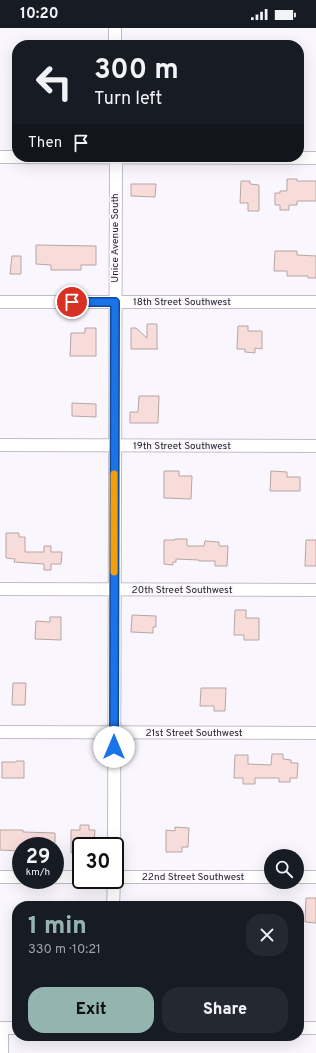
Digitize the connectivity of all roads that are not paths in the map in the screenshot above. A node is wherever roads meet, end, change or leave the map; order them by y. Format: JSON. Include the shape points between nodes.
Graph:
{"nodes":[{"id":1,"x":115,"y":28,"type":"edge"},
{"id":2,"x":115,"y":40,"type":"edge"},
{"id":3,"x":0,"y":157,"type":"edge"},
{"id":4,"x":12,"y":157,"type":"edge"},
{"id":5,"x":304,"y":158,"type":"edge"},
{"id":6,"x":316,"y":158,"type":"edge"},
{"id":7,"x":116,"y":162,"type":"edge"},
{"id":8,"x":0,"y":302,"type":"edge"},
{"id":9,"x":115,"y":302,"type":"junction"},
{"id":10,"x":316,"y":302,"type":"edge"},
{"id":11,"x":0,"y":445,"type":"edge"},
{"id":12,"x":114,"y":446,"type":"junction"},
{"id":13,"x":316,"y":446,"type":"edge"},
{"id":14,"x":0,"y":589,"type":"edge"},
{"id":15,"x":114,"y":590,"type":"junction"},
{"id":16,"x":316,"y":590,"type":"edge"},
{"id":17,"x":0,"y":732,"type":"edge"},
{"id":18,"x":114,"y":733,"type":"junction"},
{"id":19,"x":316,"y":733,"type":"edge"},
{"id":20,"x":114,"y":837,"type":"edge"},
{"id":21,"x":0,"y":877,"type":"edge"},
{"id":22,"x":12,"y":877,"type":"edge"},
{"id":23,"x":124,"y":877,"type":"edge"},
{"id":24,"x":264,"y":877,"type":"edge"},
{"id":25,"x":304,"y":877,"type":"edge"},
{"id":26,"x":316,"y":878,"type":"edge"},
{"id":27,"x":114,"y":889,"type":"edge"},
{"id":28,"x":113,"y":901,"type":"edge"},
{"id":29,"x":1,"y":1028,"type":"edge"},
{"id":30,"x":12,"y":1028,"type":"edge"},
{"id":31,"x":304,"y":1028,"type":"edge"},
{"id":32,"x":316,"y":1028,"type":"edge"},
{"id":33,"x":2,"y":1053,"type":"edge"}],
"edges":[{"from":1,"to":2,"type":"street"},
{"from":3,"to":4,"type":"street"},
{"from":5,"to":6,"type":"street"},
{"from":7,"to":9,"type":"street","name":"Unice Avenue South"},
{"from":8,"to":9,"type":"street","name":"18th Street Southwest"},
{"from":9,"to":10,"type":"street","name":"18th Street Southwest"},
{"from":9,"to":12,"type":"street","name":"Unice Avenue South"},
{"from":11,"to":12,"type":"street","name":"19th Street Southwest"},
{"from":12,"to":13,"type":"street","name":"19th Street Southwest"},
{"from":12,"to":15,"type":"street","name":"Unice Avenue South"},
{"from":14,"to":15,"type":"street","name":"20th Street Southwest"},
{"from":15,"to":16,"type":"street","name":"20th Street Southwest"},
{"from":15,"to":18,"type":"street","name":"Unice Avenue South"},
{"from":17,"to":18,"type":"street","name":"21st Street Southwest"},
{"from":18,"to":19,"type":"street","name":"21st Street Southwest"},
{"from":18,"to":20,"type":"street","name":"Unice Avenue South"},
{"from":21,"to":22,"type":"street"},
{"from":23,"to":24,"type":"street","name":"22nd Street Southwest"},
{"from":25,"to":26,"type":"street"},
{"from":27,"to":28,"type":"street"},
{"from":29,"to":30,"type":"street"},
{"from":29,"to":33,"type":"street"},
{"from":31,"to":32,"type":"street"}]}
